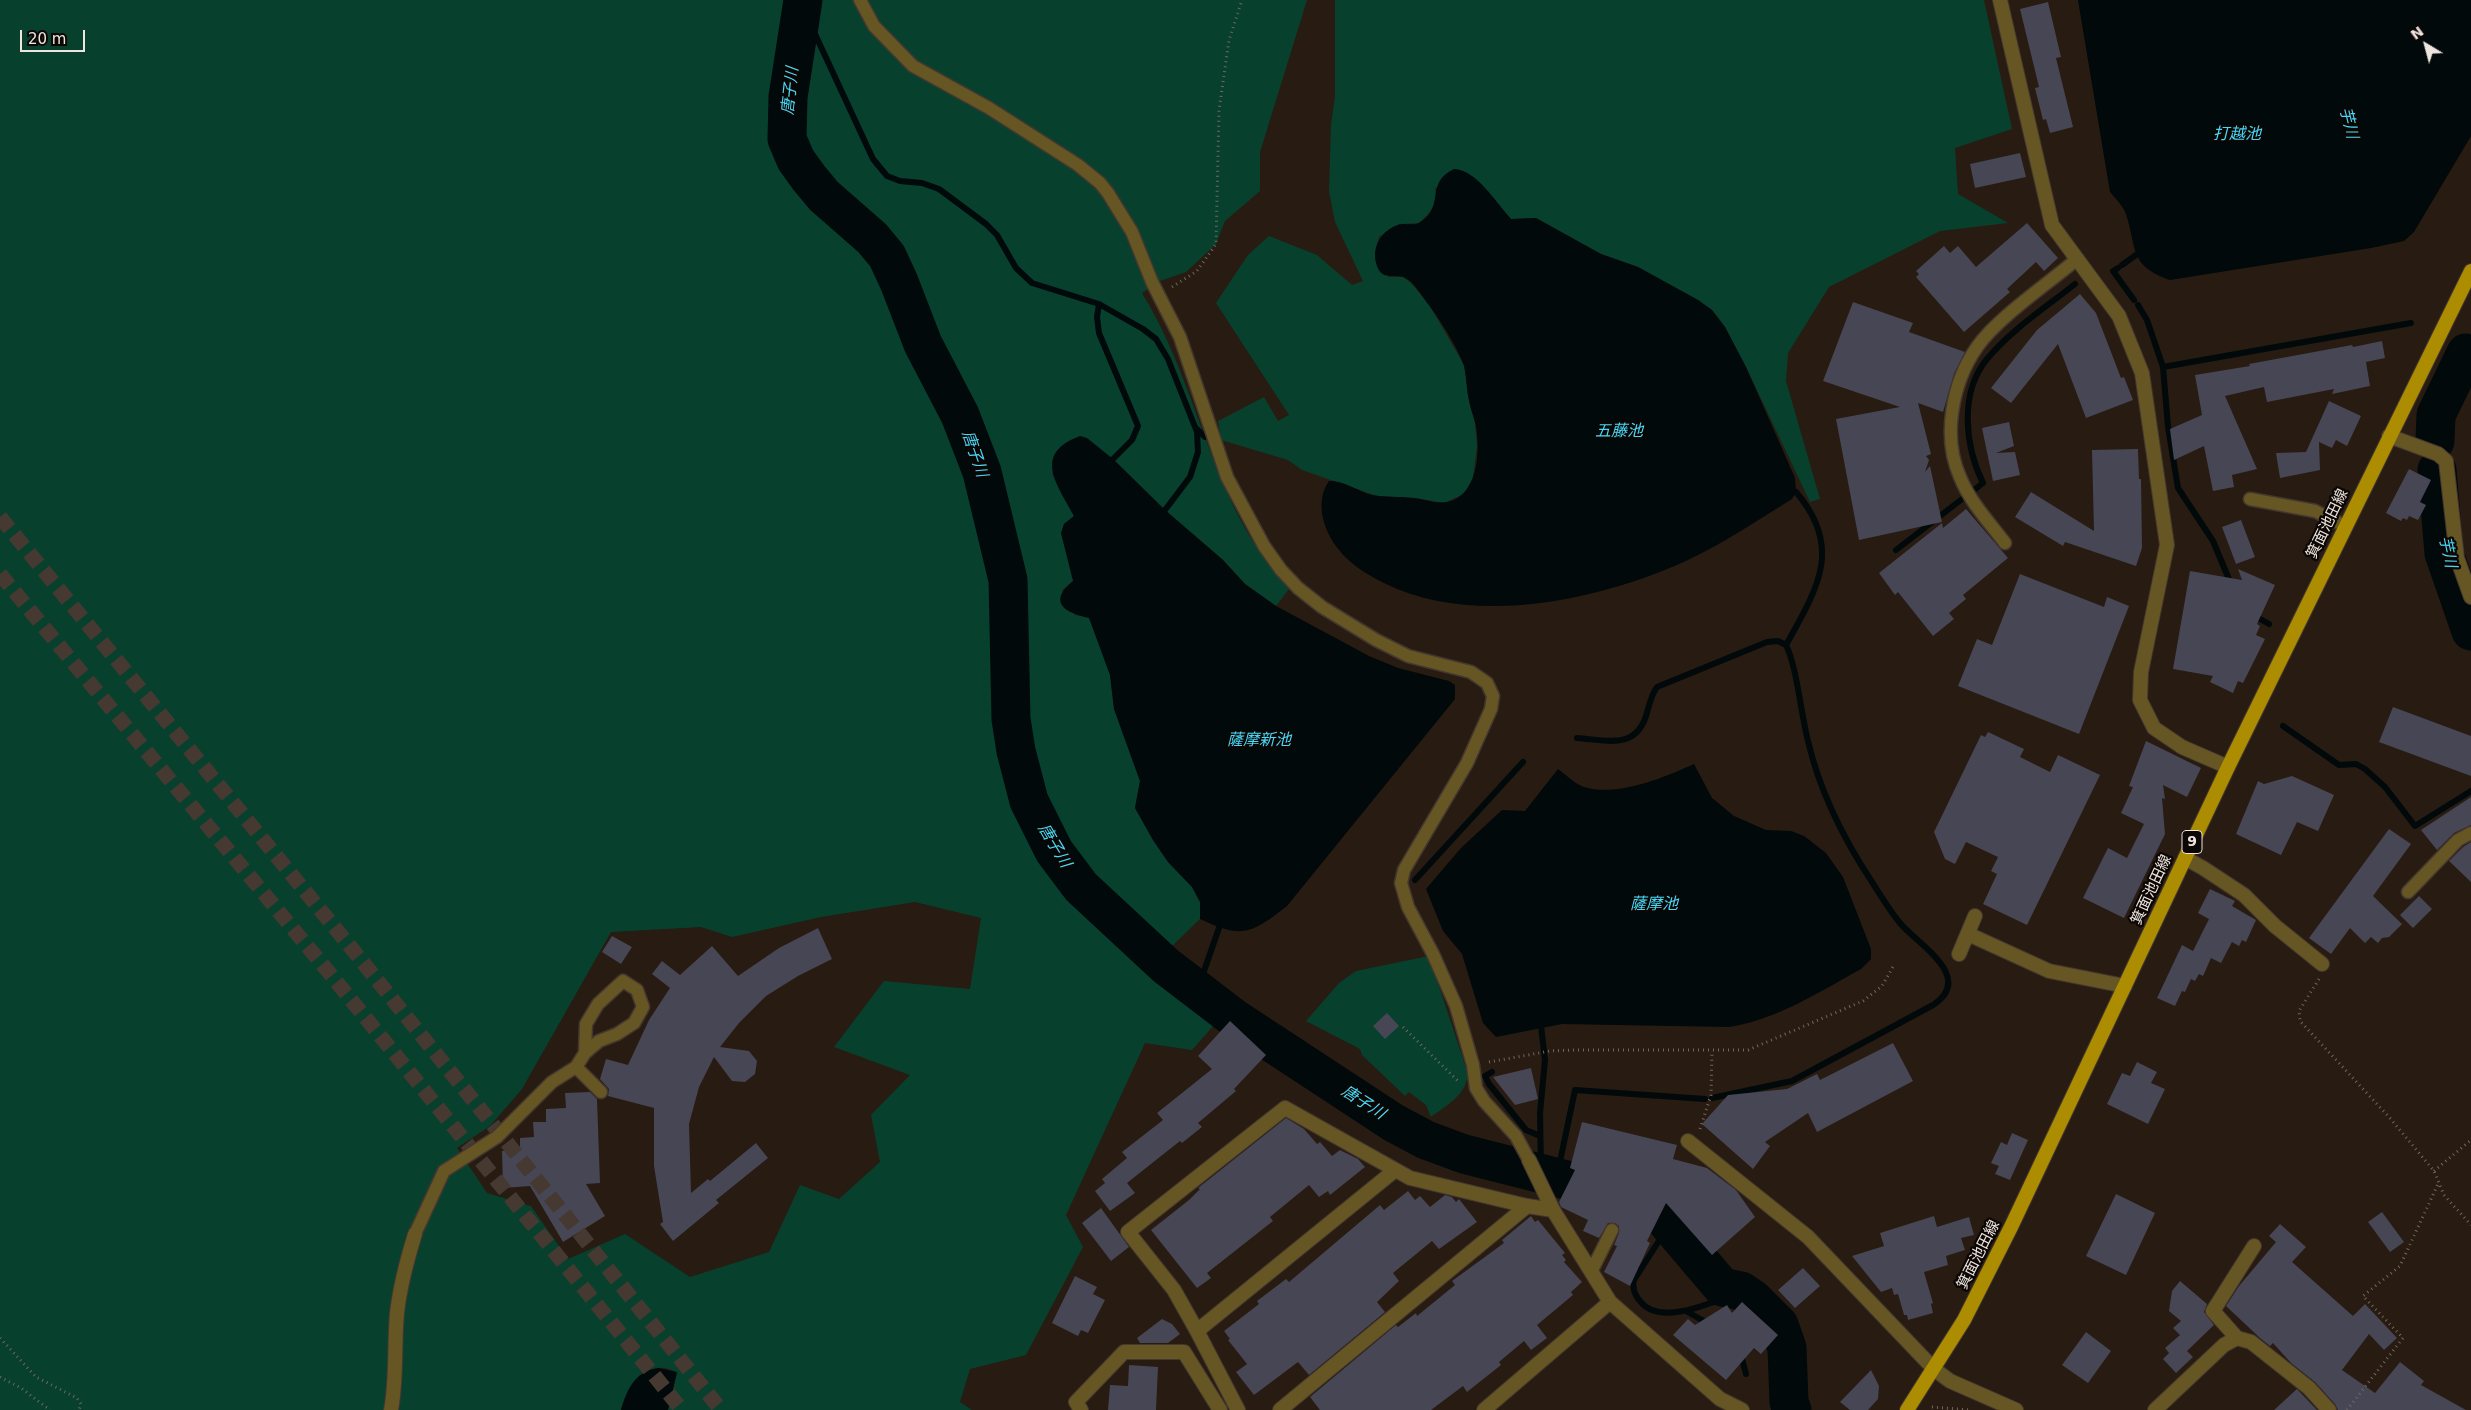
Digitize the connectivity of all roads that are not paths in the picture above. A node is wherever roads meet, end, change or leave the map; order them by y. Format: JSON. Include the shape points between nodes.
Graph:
{"nodes":[{"id":1,"x":860,"y":0,"type":"edge"},
{"id":2,"x":2000,"y":0,"type":"edge"},
{"id":3,"x":2077,"y":259,"type":"junction"},
{"id":4,"x":2471,"y":271,"type":"edge"},
{"id":5,"x":2389,"y":436,"type":"junction"},
{"id":6,"x":2250,"y":498,"type":"dead end"},
{"id":7,"x":2345,"y":526,"type":"junction"},
{"id":8,"x":2005,"y":543,"type":"dead end"},
{"id":9,"x":2471,"y":597,"type":"edge"},
{"id":10,"x":2228,"y":767,"type":"junction"},
{"id":11,"x":2471,"y":832,"type":"edge"},
{"id":12,"x":2185,"y":858,"type":"junction"},
{"id":13,"x":2408,"y":892,"type":"dead end"},
{"id":14,"x":1975,"y":916,"type":"dead end"},
{"id":15,"x":1968,"y":934,"type":"junction"},
{"id":16,"x":1959,"y":954,"type":"dead end"},
{"id":17,"x":2322,"y":964,"type":"road end"},
{"id":18,"x":2124,"y":986,"type":"junction"},
{"id":19,"x":585,"y":1053,"type":"junction"},
{"id":20,"x":576,"y":1067,"type":"junction"},
{"id":21,"x":601,"y":1092,"type":"dead end"},
{"id":22,"x":1691,"y":1143,"type":"road end"},
{"id":23,"x":1529,"y":1160,"type":"joint"},
{"id":24,"x":1394,"y":1171,"type":"junction"},
{"id":25,"x":1526,"y":1206,"type":"junction"},
{"id":26,"x":1553,"y":1210,"type":"junction"},
{"id":27,"x":1612,"y":1230,"type":"dead end"},
{"id":28,"x":415,"y":1234,"type":"joint"},
{"id":29,"x":2254,"y":1246,"type":"dead end"},
{"id":30,"x":1591,"y":1272,"type":"junction"},
{"id":31,"x":1610,"y":1302,"type":"junction"},
{"id":32,"x":1198,"y":1331,"type":"junction"},
{"id":33,"x":2237,"y":1338,"type":"junction"},
{"id":34,"x":1934,"y":1369,"type":"junction"},
{"id":35,"x":391,"y":1410,"type":"edge"},
{"id":36,"x":1081,"y":1410,"type":"edge"},
{"id":37,"x":1220,"y":1410,"type":"edge"},
{"id":38,"x":1238,"y":1410,"type":"edge"},
{"id":39,"x":1280,"y":1410,"type":"edge"},
{"id":40,"x":1484,"y":1410,"type":"edge"},
{"id":41,"x":1742,"y":1410,"type":"edge"},
{"id":42,"x":1907,"y":1410,"type":"edge"},
{"id":43,"x":2016,"y":1410,"type":"edge"},
{"id":44,"x":2155,"y":1410,"type":"edge"},
{"id":45,"x":2329,"y":1410,"type":"edge"}],
"edges":[{"from":1,"to":23,"type":"lane","via":[[874,26],[913,66],[989,108],[1078,165],[1100,183],[1132,232],[1176,328],[1227,477],[1260,539],[1281,570],[1322,607],[1358,630],[1408,656],[1471,672],[1487,683],[1493,696],[1491,709],[1467,763],[1409,862],[1401,883],[1408,907],[1434,954],[1456,1006],[1480,1094],[1516,1136]]},
{"from":2,"to":3,"type":"street","via":[[2052,225]]},
{"from":3,"to":8,"type":"lane","via":[[1997,326],[1977,347],[1950,418],[1952,450],[1959,476],[1971,498]]},
{"from":3,"to":10,"type":"street","via":[[2119,316],[2142,373],[2167,545],[2141,672],[2140,700],[2154,728],[2182,747]]},
{"from":4,"to":5,"type":"main road","name":"箕面池田線","number":"9"},
{"from":5,"to":7,"type":"main road","name":"箕面池田線","number":"9"},
{"from":5,"to":9,"type":"street","via":[[2438,454],[2446,461],[2457,558]]},
{"from":6,"to":7,"type":"lane","via":[[2315,511]]},
{"from":7,"to":10,"type":"main road","name":"箕面池田線","number":"9"},
{"from":10,"to":12,"type":"main road","name":"箕面池田線","number":"9"},
{"from":11,"to":13,"type":"lane","via":[[2458,840]]},
{"from":12,"to":17,"type":"street","via":[[2244,896],[2274,926]]},
{"from":12,"to":18,"type":"main road","name":"箕面池田線","number":"9"},
{"from":14,"to":15,"type":"street"},
{"from":15,"to":16,"type":"street"},
{"from":15,"to":18,"type":"street","via":[[2048,972]]},
{"from":18,"to":34,"type":"main road","name":"箕面池田線","number":"9","via":[[2011,1227],[1964,1320]]},
{"from":19,"to":19,"type":"lane","via":[[586,1024],[598,1004],[623,981],[637,990],[643,1006],[634,1023],[599,1041]]},
{"from":19,"to":20,"type":"lane"},
{"from":20,"to":21,"type":"lane"},
{"from":20,"to":28,"type":"lane","via":[[552,1082],[497,1137],[444,1171]]},
{"from":22,"to":34,"type":"street","via":[[1808,1238]]},
{"from":23,"to":26,"type":"street"},
{"from":24,"to":25,"type":"street","via":[[1410,1178]]},
{"from":24,"to":32,"type":"street"},
{"from":24,"to":32,"type":"street","via":[[1286,1108],[1128,1232],[1174,1290]]},
{"from":25,"to":26,"type":"street"},
{"from":25,"to":39,"type":"street"},
{"from":26,"to":30,"type":"street"},
{"from":27,"to":30,"type":"lane"},
{"from":28,"to":35,"type":"street","via":[[403,1274],[397,1314],[395,1387]]},
{"from":29,"to":33,"type":"street","via":[[2213,1311]]},
{"from":30,"to":31,"type":"street"},
{"from":31,"to":40,"type":"street"},
{"from":31,"to":41,"type":"street","via":[[1720,1399]]},
{"from":32,"to":38,"type":"street"},
{"from":33,"to":44,"type":"street","via":[[2224,1345]]},
{"from":33,"to":45,"type":"street","via":[[2251,1342],[2309,1388]]},
{"from":34,"to":42,"type":"main road","name":"箕面池田線","number":"9"},
{"from":34,"to":43,"type":"street","via":[[1950,1381]]},
{"from":36,"to":37,"type":"street","via":[[1076,1402],[1124,1352],[1184,1352]]}]}
